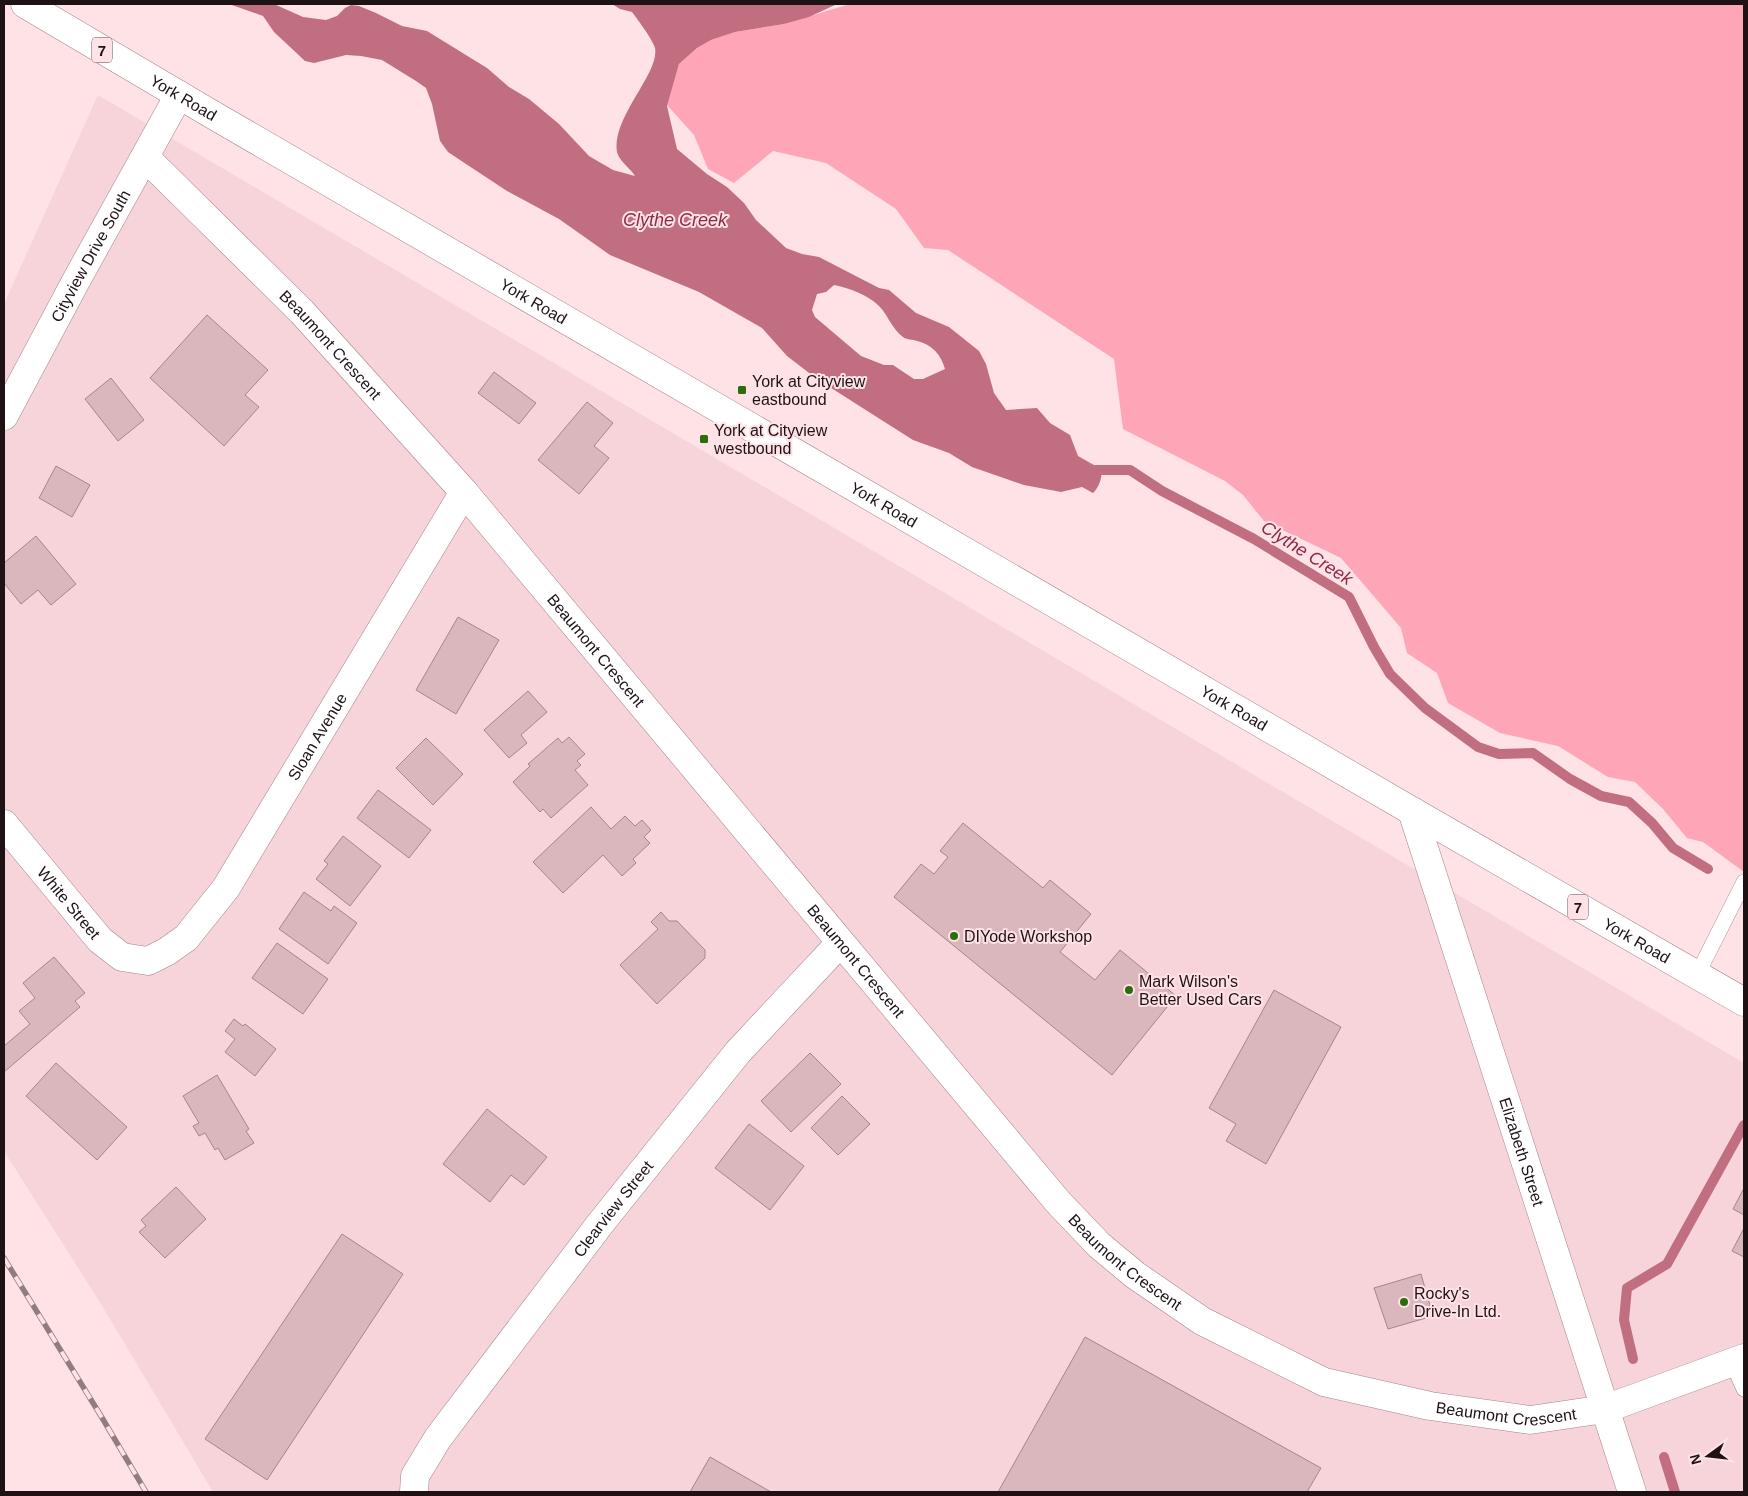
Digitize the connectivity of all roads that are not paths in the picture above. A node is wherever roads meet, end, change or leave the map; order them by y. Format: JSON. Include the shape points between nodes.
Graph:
{"nodes":[{"id":1,"x":25,"y":4,"type":"edge"},
{"id":2,"x":179,"y":95,"type":"junction"},
{"id":3,"x":145,"y":157,"type":"junction"},
{"id":4,"x":4,"y":416,"type":"edge"},
{"id":5,"x":464,"y":492,"type":"junction"},
{"id":6,"x":1412,"y":811,"type":"junction"},
{"id":7,"x":4,"y":824,"type":"edge"},
{"id":8,"x":1744,"y":882,"type":"edge"},
{"id":9,"x":840,"y":943,"type":"junction"},
{"id":10,"x":148,"y":961,"type":"joint"},
{"id":11,"x":1696,"y":975,"type":"junction"},
{"id":12,"x":1744,"y":1002,"type":"edge"},
{"id":13,"x":1738,"y":1360,"type":"edge"},
{"id":14,"x":1744,"y":1389,"type":"edge"},
{"id":15,"x":1604,"y":1409,"type":"junction"},
{"id":16,"x":414,"y":1492,"type":"edge"},
{"id":17,"x":1632,"y":1492,"type":"edge"}],
"edges":[{"from":1,"to":2,"type":"street","name":"York Road","number":"7"},
{"from":2,"to":3,"type":"street","name":"Cityview Drive South"},
{"from":2,"to":6,"type":"street","name":"York Road","number":"7"},
{"from":3,"to":4,"type":"street","name":"Cityview Drive South"},
{"from":3,"to":5,"type":"street","name":"Beaumont Crescent","via":[[302,312]]},
{"from":5,"to":9,"type":"street","name":"Beaumont Crescent"},
{"from":5,"to":10,"type":"street","name":"Sloan Avenue","via":[[226,888],[186,938]]},
{"from":6,"to":11,"type":"street","name":"York Road","number":"7"},
{"from":6,"to":15,"type":"street","name":"Elizabeth Street"},
{"from":7,"to":10,"type":"street","name":"White Street","via":[[100,940],[122,957]]},
{"from":8,"to":11,"type":"lane"},
{"from":9,"to":15,"type":"street","name":"Beaumont Crescent","via":[[1058,1202],[1099,1245],[1135,1275],[1202,1321],[1324,1382],[1430,1406],[1530,1420]]},
{"from":9,"to":16,"type":"street","name":"Clearview Street","via":[[738,1052],[600,1224],[438,1438],[415,1476]]},
{"from":11,"to":12,"type":"street","name":"York Road","number":"7"},
{"from":13,"to":14,"type":"lane"},
{"from":13,"to":15,"type":"street","name":"Beaumont Crescent"},
{"from":15,"to":17,"type":"street","name":"Elizabeth Street"}]}
